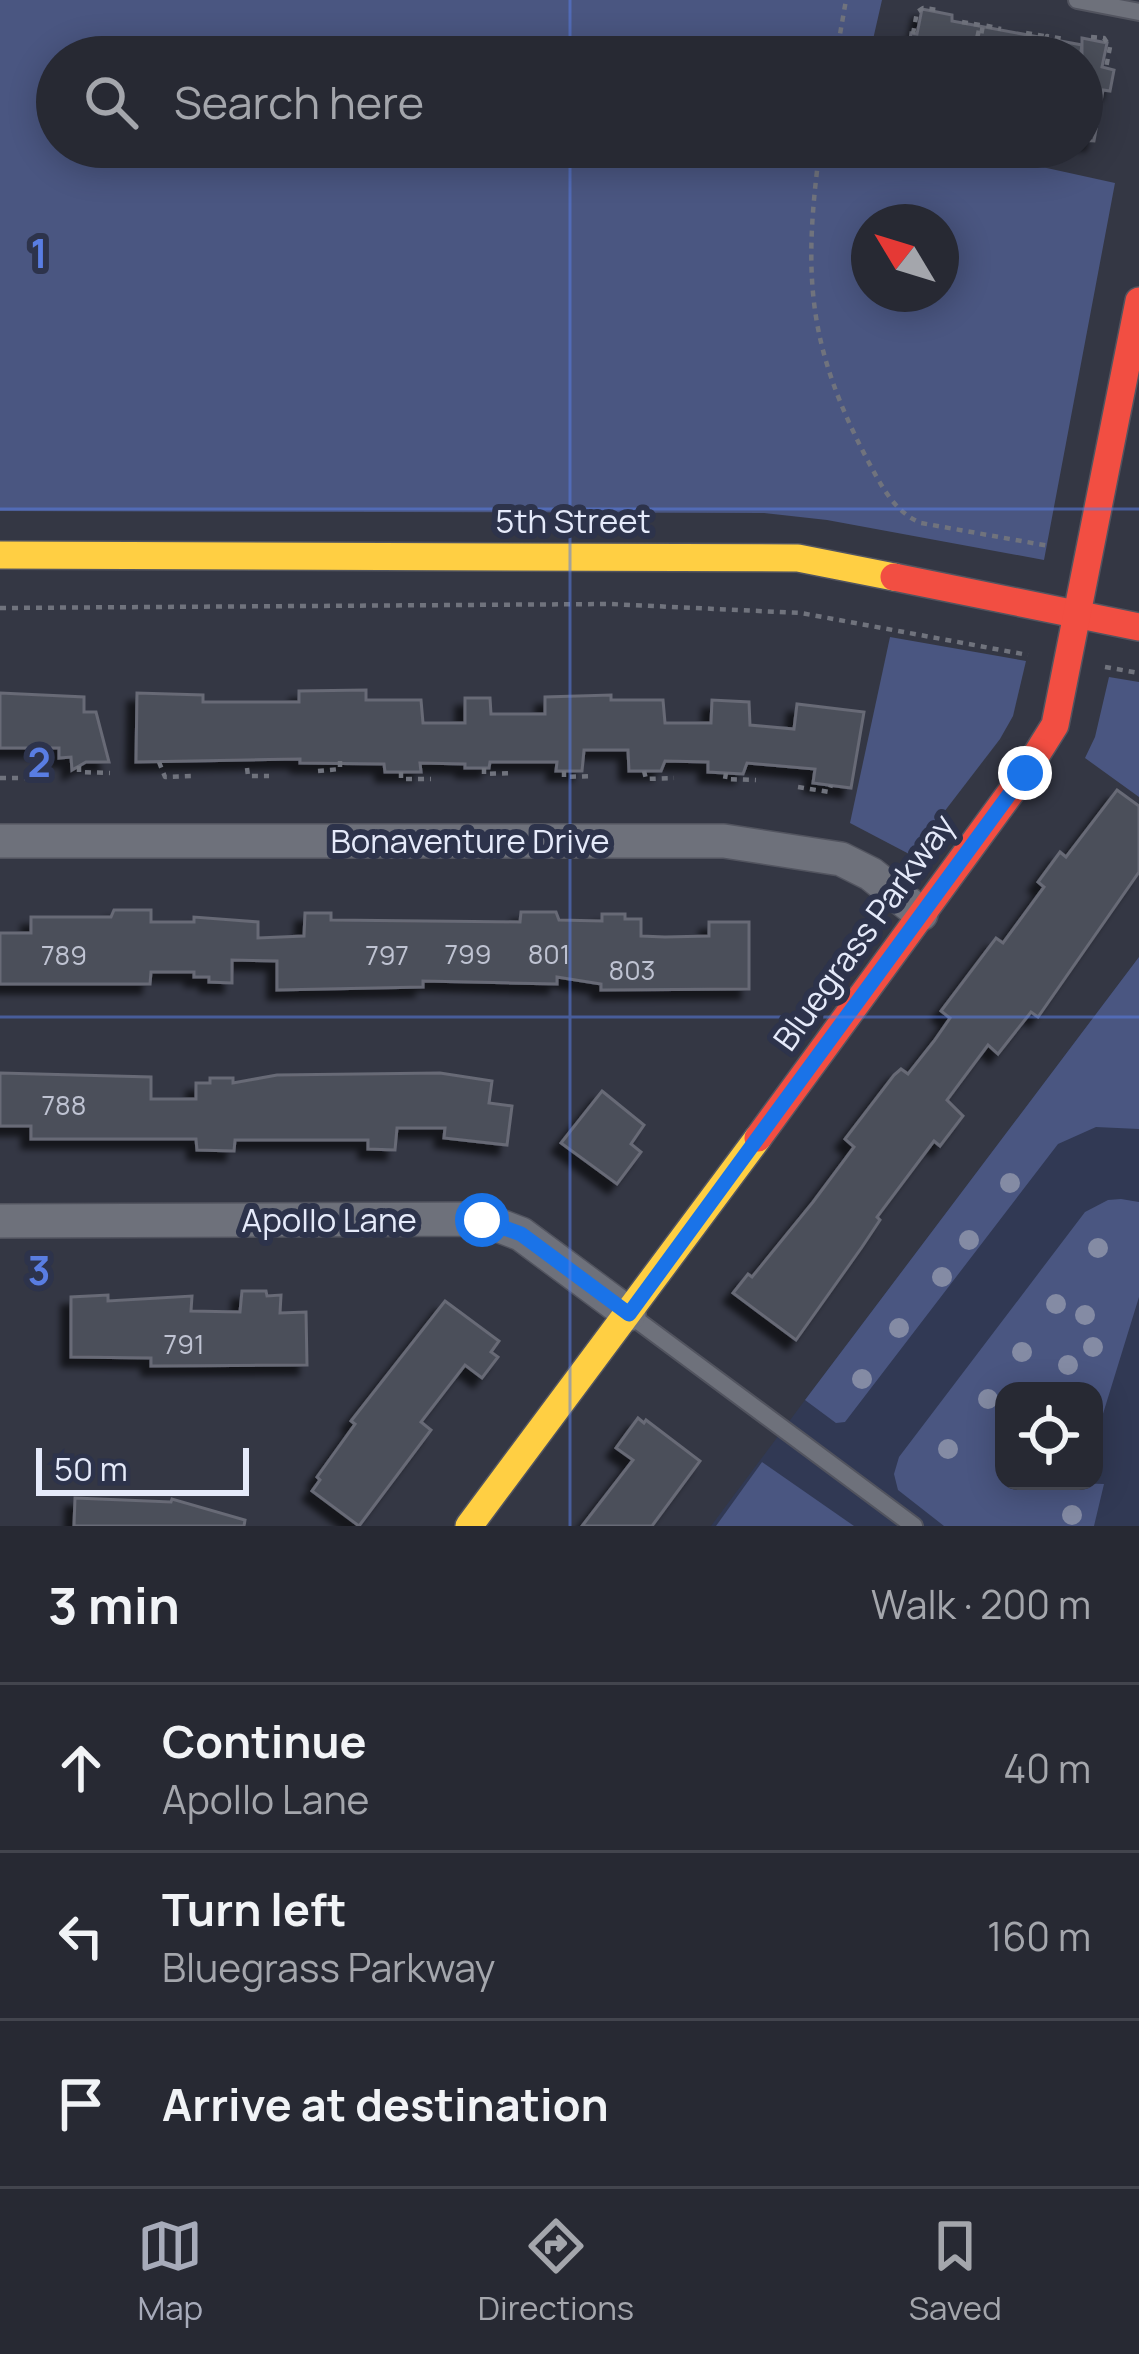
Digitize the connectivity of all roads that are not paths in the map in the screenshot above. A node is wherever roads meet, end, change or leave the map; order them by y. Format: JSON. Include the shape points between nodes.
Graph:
{"nodes":[{"id":1,"x":1077,"y":0,"type":"edge"},
{"id":2,"x":1139,"y":12,"type":"edge"},
{"id":3,"x":1138,"y":314,"type":"edge"},
{"id":4,"x":0,"y":555,"type":"edge"},
{"id":5,"x":1078,"y":616,"type":"junction"},
{"id":6,"x":1139,"y":627,"type":"edge"},
{"id":7,"x":0,"y":841,"type":"edge"},
{"id":8,"x":921,"y":914,"type":"junction"},
{"id":9,"x":0,"y":1220,"type":"edge"},
{"id":10,"x":629,"y":1314,"type":"junction"},
{"id":11,"x":469,"y":1526,"type":"edge"},
{"id":12,"x":914,"y":1526,"type":"edge"}],
"edges":[{"from":1,"to":2,"type":"lane"},
{"from":3,"to":5,"type":"street","name":"Bluegrass Parkway"},
{"from":4,"to":5,"type":"street","name":"5th Street","via":[[798,558]]},
{"from":5,"to":6,"type":"street","name":"5th Street"},
{"from":5,"to":8,"type":"street","name":"Bluegrass Parkway","via":[[1055,725]]},
{"from":7,"to":8,"type":"street","name":"Bonaventure Drive","via":[[724,842],[841,859]]},
{"from":8,"to":10,"type":"street","name":"Bluegrass Parkway"},
{"from":9,"to":10,"type":"street","name":"Apollo Lane","via":[[482,1220],[521,1234]]},
{"from":10,"to":11,"type":"street","name":"Bluegrass Parkway"},
{"from":10,"to":12,"type":"lane"}]}
